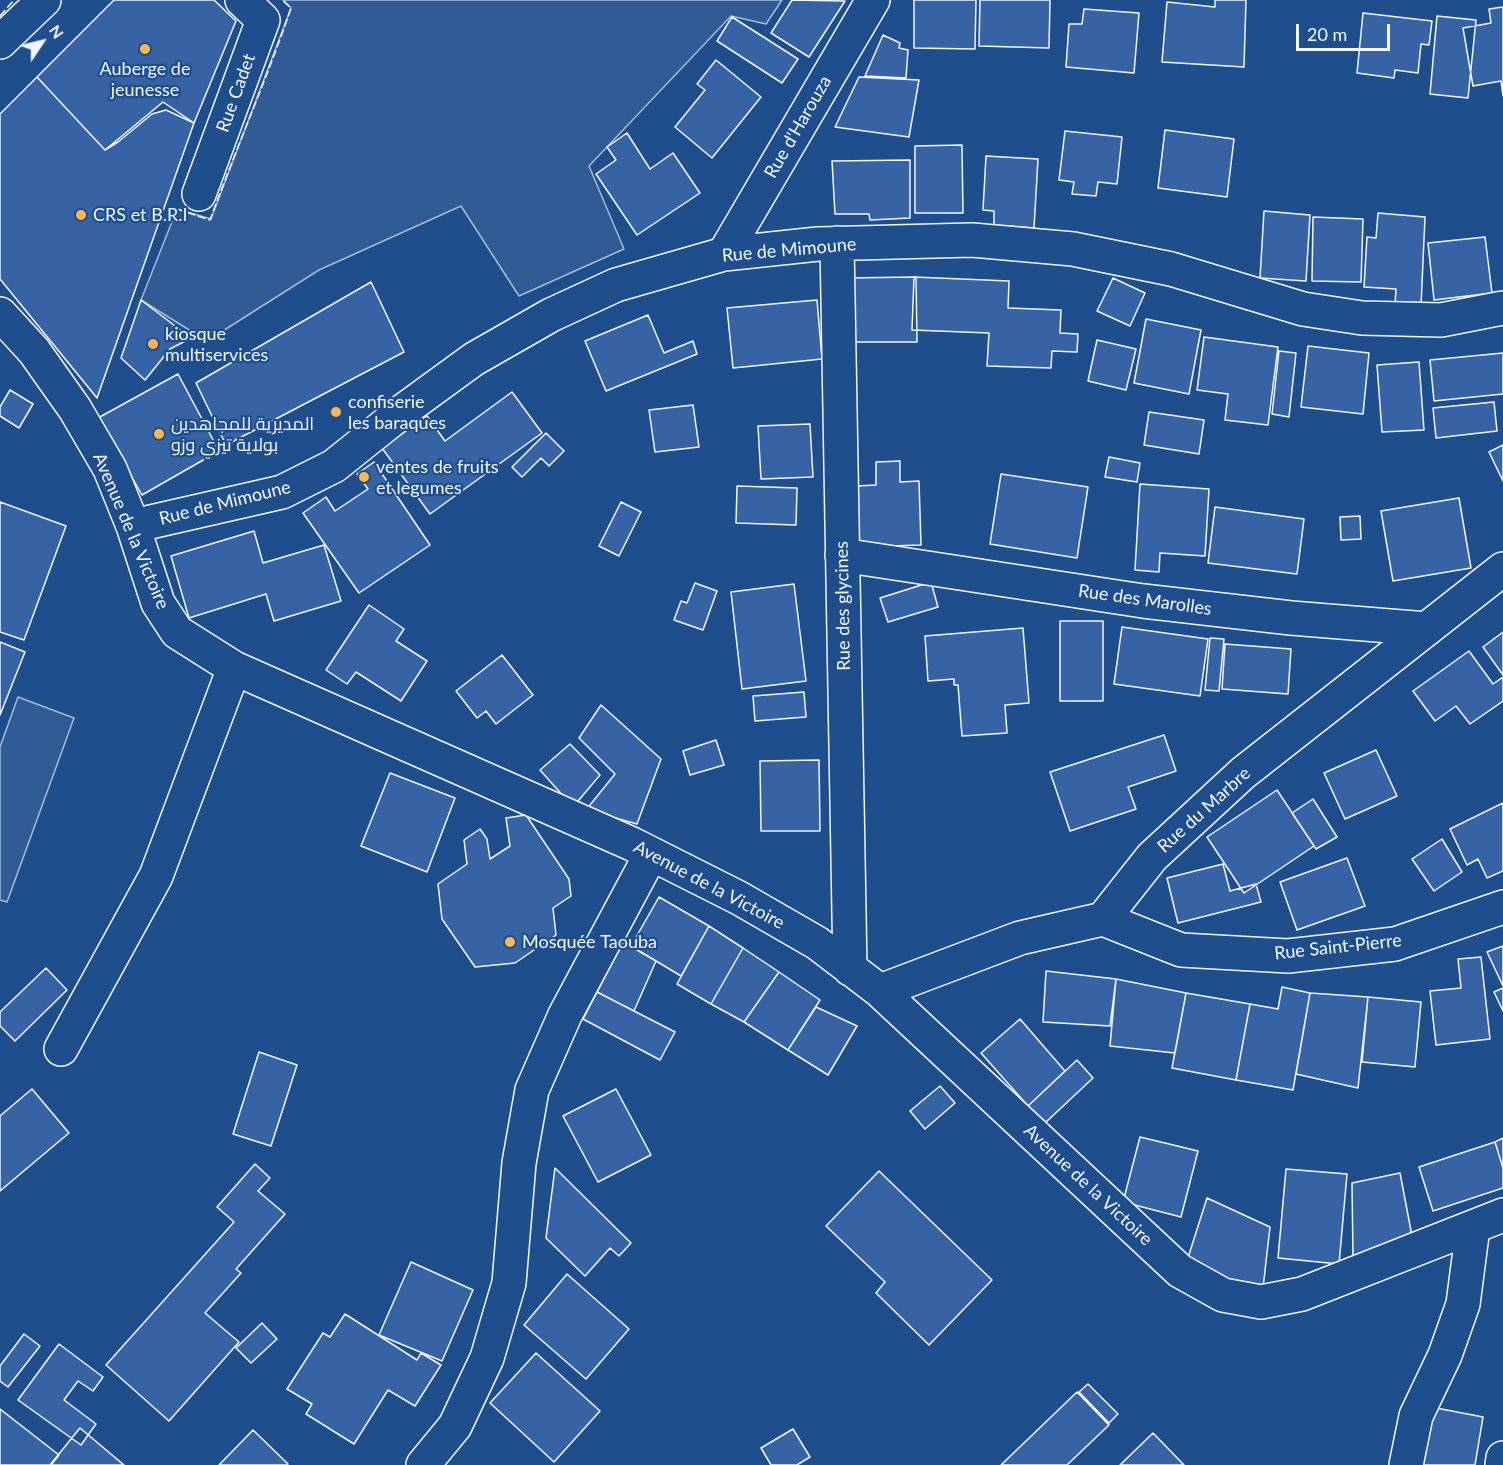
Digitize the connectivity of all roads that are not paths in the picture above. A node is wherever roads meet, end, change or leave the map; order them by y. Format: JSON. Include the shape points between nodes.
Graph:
{"nodes":[{"id":1,"x":44,"y":0,"type":"edge"},
{"id":2,"x":242,"y":0,"type":"edge"},
{"id":3,"x":873,"y":0,"type":"edge"},
{"id":4,"x":0,"y":42,"type":"edge"},
{"id":5,"x":199,"y":194,"type":"dead end"},
{"id":6,"x":837,"y":243,"type":"junction"},
{"id":7,"x":724,"y":254,"type":"junction"},
{"id":8,"x":1503,"y":308,"type":"edge"},
{"id":9,"x":0,"y":314,"type":"edge"},
{"id":10,"x":133,"y":526,"type":"junction"},
{"id":11,"x":853,"y":556,"type":"junction"},
{"id":12,"x":1503,"y":569,"type":"edge"},
{"id":13,"x":1427,"y":629,"type":"junction"},
{"id":14,"x":234,"y":668,"type":"junction"},
{"id":15,"x":651,"y":854,"type":"junction"},
{"id":16,"x":1503,"y":907,"type":"edge"},
{"id":17,"x":1103,"y":919,"type":"junction"},
{"id":18,"x":850,"y":969,"type":"junction"},
{"id":19,"x":880,"y":991,"type":"junction"},
{"id":20,"x":61,"y":1049,"type":"dead end"},
{"id":21,"x":1503,"y":1215,"type":"edge"},
{"id":22,"x":1473,"y":1227,"type":"junction"},
{"id":23,"x":1503,"y":1458,"type":"edge"},
{"id":24,"x":423,"y":1465,"type":"edge"},
{"id":25,"x":1406,"y":1465,"type":"edge"},
{"id":26,"x":1502,"y":1465,"type":"edge"}],
"edges":[{"from":1,"to":4,"type":"street"},
{"from":2,"to":5,"type":"street","name":"Rue Cadet","via":[[263,20]]},
{"from":3,"to":7,"type":"street","name":"Rue d'Harouza"},
{"from":6,"to":7,"type":"street","name":"Rue de Mimoune"},
{"from":6,"to":8,"type":"street","name":"Rue de Mimoune","via":[[972,240],[1074,249],[1171,269],[1303,309],[1362,318],[1440,320]]},
{"from":6,"to":11,"type":"street","name":"Rue des glycines"},
{"from":7,"to":10,"type":"street","name":"Rue de Mimoune","via":[[616,285],[551,315],[474,359],[334,466],[282,492]]},
{"from":9,"to":10,"type":"street","name":"Avenue de la Victoire","via":[[34,351],[75,410],[110,469]]},
{"from":10,"to":14,"type":"street","name":"Avenue de la Victoire","via":[[158,603],[177,632]]},
{"from":11,"to":13,"type":"street","name":"Rue des Marolles","via":[[1143,601]]},
{"from":11,"to":18,"type":"street","name":"Rue des glycines"},
{"from":12,"to":13,"type":"street","name":"Rue du Marbre"},
{"from":13,"to":17,"type":"street","name":"Rue du Marbre","via":[[1242,773],[1152,857]]},
{"from":14,"to":15,"type":"street","name":"Avenue de la Victoire"},
{"from":14,"to":20,"type":"street","via":[[156,876]]},
{"from":15,"to":18,"type":"street","name":"Avenue de la Victoire","via":[[817,943]]},
{"from":15,"to":24,"type":"street","via":[[565,1015],[532,1090],[519,1163],[509,1283],[487,1358],[455,1426]]},
{"from":16,"to":17,"type":"street","name":"Rue Saint-Pierre","via":[[1395,944],[1288,956],[1181,950]]},
{"from":17,"to":19,"type":"street","via":[[1020,938]]},
{"from":18,"to":19,"type":"street","name":"Avenue de la Victoire"},
{"from":19,"to":22,"type":"street","name":"Avenue de la Victoire","via":[[1180,1272],[1223,1295],[1261,1302],[1302,1294]]},
{"from":21,"to":22,"type":"street","name":"Avenue de la Victoire"},
{"from":22,"to":25,"type":"street","via":[[1463,1304],[1445,1355],[1416,1416]]},
{"from":23,"to":26,"type":"street"}]}
